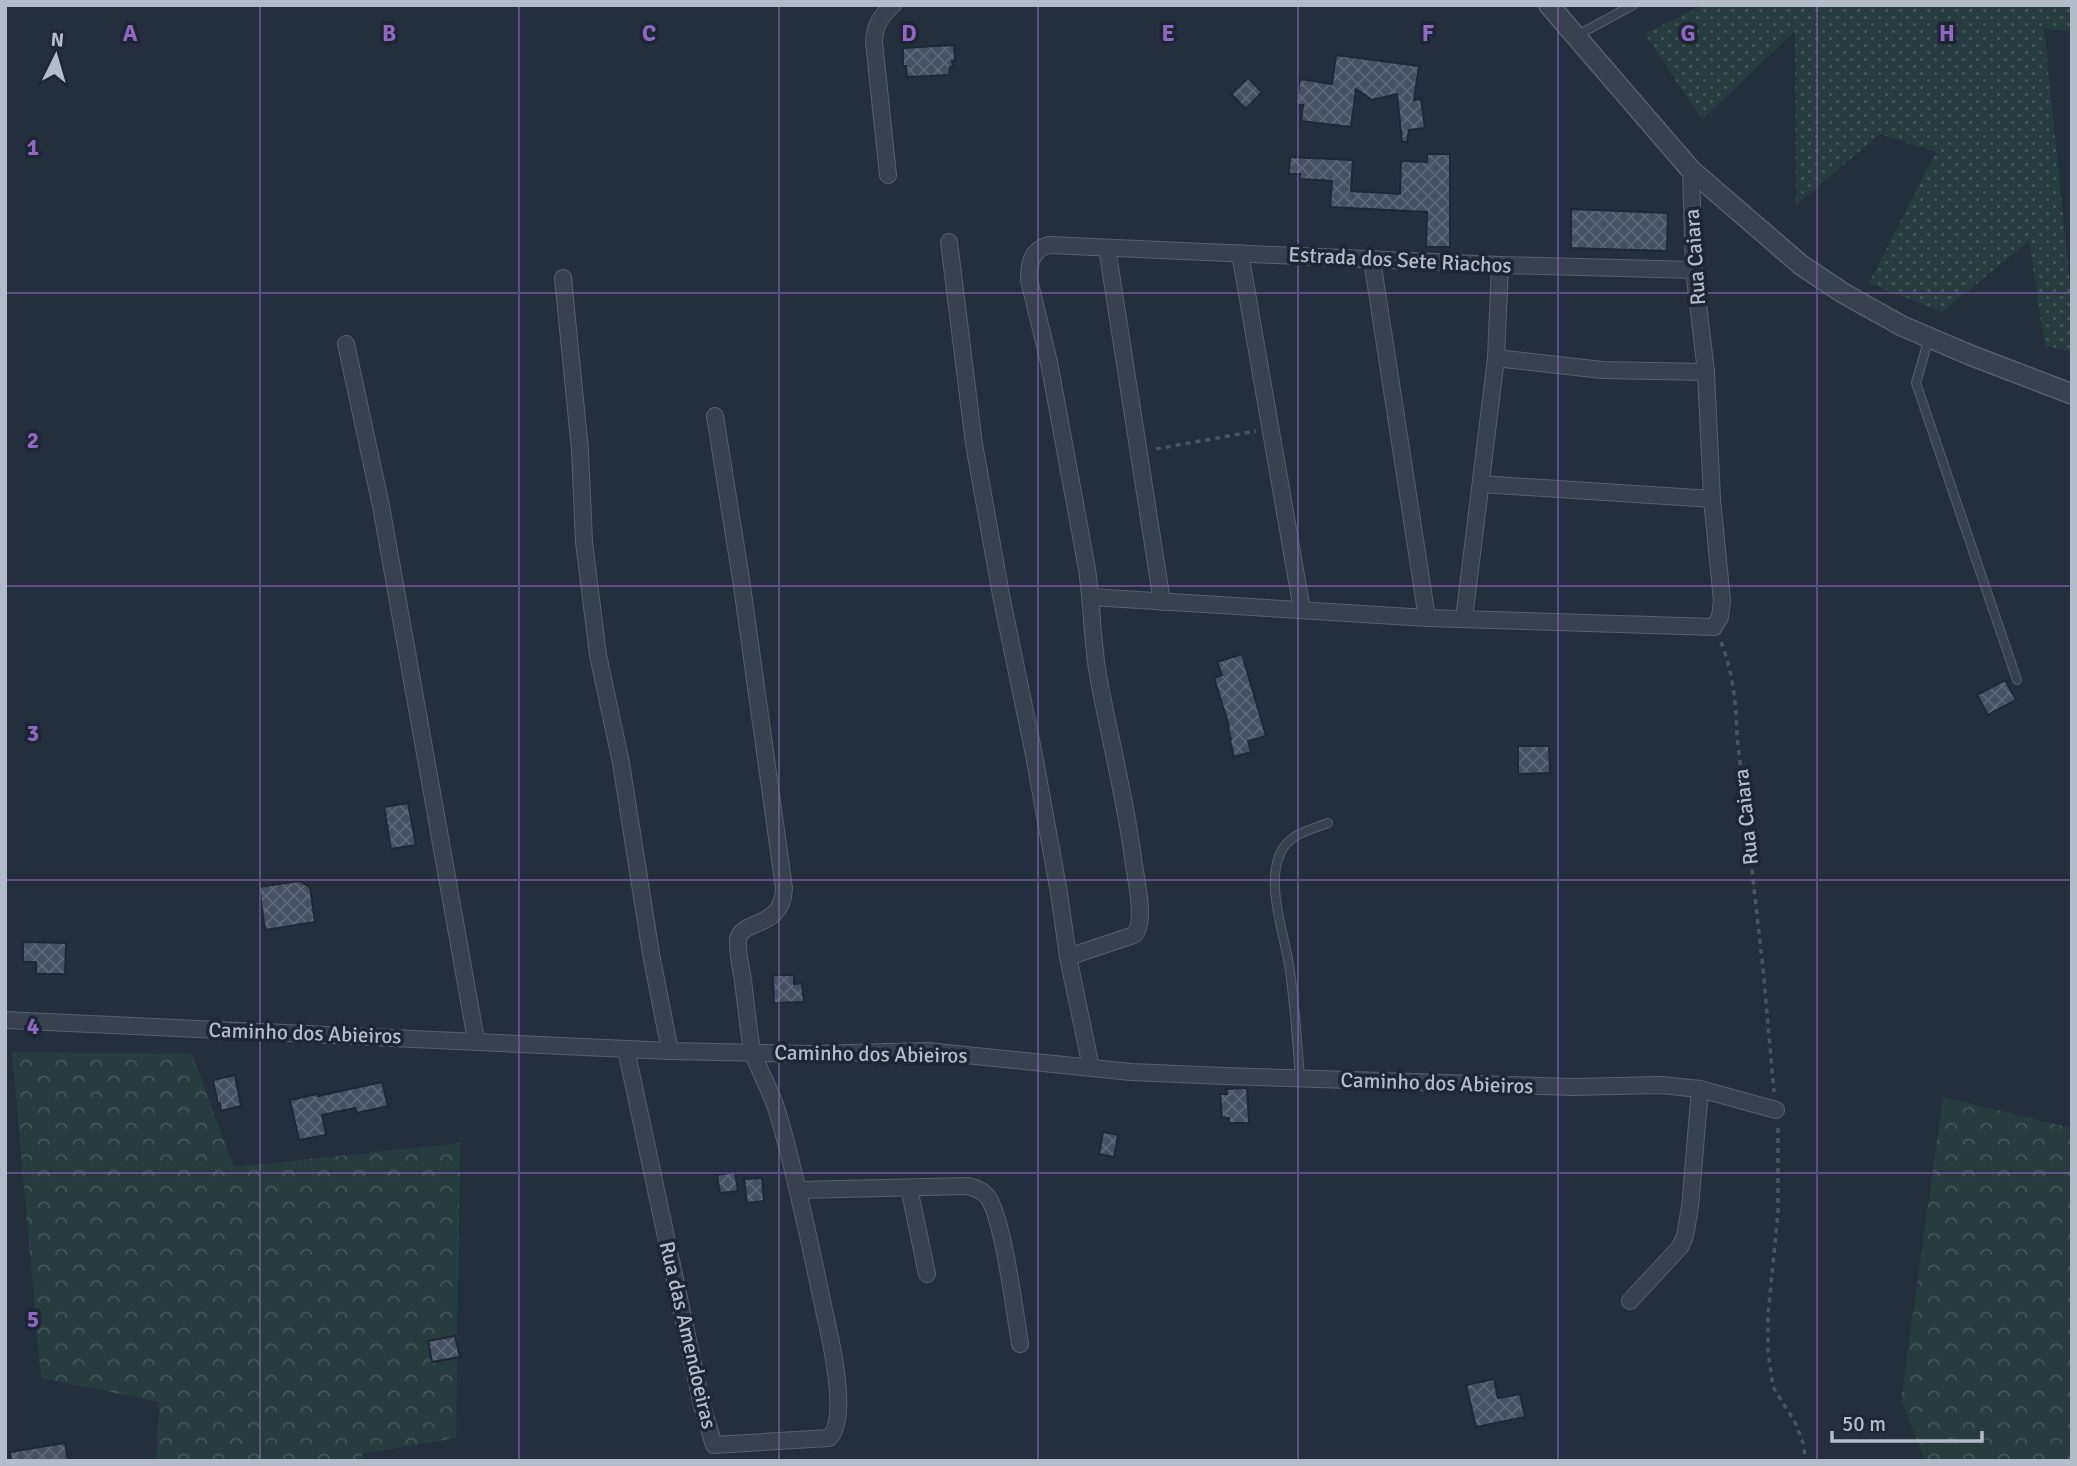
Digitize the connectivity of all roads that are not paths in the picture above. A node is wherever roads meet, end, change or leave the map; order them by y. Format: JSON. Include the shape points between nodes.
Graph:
{"nodes":[{"id":1,"x":893,"y":5,"type":"edge"},
{"id":2,"x":1549,"y":5,"type":"edge"},
{"id":3,"x":1633,"y":5,"type":"edge"},
{"id":4,"x":1576,"y":36,"type":"junction"},
{"id":5,"x":1691,"y":170,"type":"junction"},
{"id":6,"x":888,"y":175,"type":"dead end"},
{"id":7,"x":949,"y":242,"type":"dead end"},
{"id":8,"x":1107,"y":248,"type":"junction"},
{"id":9,"x":1240,"y":253,"type":"junction"},
{"id":10,"x":1372,"y":260,"type":"junction"},
{"id":11,"x":1500,"y":265,"type":"junction"},
{"id":12,"x":1693,"y":270,"type":"junction"},
{"id":13,"x":563,"y":278,"type":"dead end"},
{"id":14,"x":1929,"y":338,"type":"junction"},
{"id":15,"x":346,"y":344,"type":"dead end"},
{"id":16,"x":1496,"y":358,"type":"junction"},
{"id":17,"x":1706,"y":372,"type":"junction"},
{"id":18,"x":2072,"y":394,"type":"edge"},
{"id":19,"x":715,"y":416,"type":"dead end"},
{"id":20,"x":1481,"y":485,"type":"junction"},
{"id":21,"x":1712,"y":499,"type":"junction"},
{"id":22,"x":1091,"y":597,"type":"junction"},
{"id":23,"x":1162,"y":602,"type":"junction"},
{"id":24,"x":1302,"y":610,"type":"junction"},
{"id":25,"x":1427,"y":618,"type":"junction"},
{"id":26,"x":1464,"y":619,"type":"junction"},
{"id":27,"x":2017,"y":680,"type":"dead end"},
{"id":28,"x":1328,"y":823,"type":"dead end"},
{"id":29,"x":1068,"y":957,"type":"junction"},
{"id":30,"x":5,"y":1020,"type":"edge"},
{"id":31,"x":476,"y":1041,"type":"junction"},
{"id":32,"x":626,"y":1049,"type":"junction"},
{"id":33,"x":670,"y":1051,"type":"junction"},
{"id":34,"x":753,"y":1052,"type":"junction"},
{"id":35,"x":1091,"y":1068,"type":"junction"},
{"id":36,"x":1300,"y":1078,"type":"junction"},
{"id":37,"x":1700,"y":1089,"type":"junction"},
{"id":38,"x":1776,"y":1110,"type":"road end"},
{"id":39,"x":909,"y":1188,"type":"junction"},
{"id":40,"x":798,"y":1190,"type":"junction"},
{"id":41,"x":927,"y":1274,"type":"dead end"},
{"id":42,"x":1630,"y":1301,"type":"dead end"},
{"id":43,"x":1020,"y":1344,"type":"dead end"},
{"id":44,"x":716,"y":1453,"type":"edge"}],
"edges":[{"from":1,"to":6,"type":"street","via":[[878,20],[874,42]]},
{"from":2,"to":4,"type":"street"},
{"from":3,"to":4,"type":"lane"},
{"from":4,"to":5,"type":"street"},
{"from":5,"to":12,"type":"street","name":"Rua Caiara"},
{"from":5,"to":14,"type":"street","via":[[1801,265],[1843,293]]},
{"from":7,"to":29,"type":"street","via":[[974,444]]},
{"from":8,"to":9,"type":"street","name":"Estrada dos Sete Riachos"},
{"from":8,"to":22,"type":"street","name":"Estrada dos Sete Riachos","via":[[1049,245],[1035,252],[1029,267]]},
{"from":8,"to":23,"type":"street"},
{"from":9,"to":10,"type":"street","name":"Estrada dos Sete Riachos"},
{"from":9,"to":24,"type":"street"},
{"from":10,"to":11,"type":"street","name":"Estrada dos Sete Riachos"},
{"from":10,"to":25,"type":"street"},
{"from":11,"to":12,"type":"street","name":"Estrada dos Sete Riachos"},
{"from":11,"to":16,"type":"street"},
{"from":12,"to":17,"type":"street","name":"Rua Caiara"},
{"from":13,"to":33,"type":"street","via":[[598,656]]},
{"from":14,"to":18,"type":"street"},
{"from":14,"to":27,"type":"lane","via":[[1916,383]]},
{"from":15,"to":31,"type":"street","via":[[382,506]]},
{"from":16,"to":17,"type":"street","via":[[1602,370]]},
{"from":16,"to":20,"type":"street"},
{"from":17,"to":21,"type":"street","name":"Rua Caiara"},
{"from":19,"to":34,"type":"street","name":"Rua das Amendoeiras","via":[[783,888],[783,902],[777,911],[738,938]]},
{"from":20,"to":21,"type":"street"},
{"from":20,"to":26,"type":"street"},
{"from":21,"to":26,"type":"street","name":"Rua Caiara","via":[[1722,601],[1714,627]]},
{"from":22,"to":23,"type":"street"},
{"from":22,"to":29,"type":"street","name":"Estrada dos Sete Riachos","via":[[1093,638],[1129,829],[1140,924],[1129,937]]},
{"from":23,"to":24,"type":"street"},
{"from":24,"to":25,"type":"street"},
{"from":25,"to":26,"type":"street"},
{"from":28,"to":36,"type":"lane","via":[[1286,843],[1276,864],[1277,905],[1289,967]]},
{"from":29,"to":35,"type":"street"},
{"from":30,"to":31,"type":"street","name":"Caminho dos Abieiros"},
{"from":31,"to":32,"type":"street","name":"Caminho dos Abieiros"},
{"from":32,"to":33,"type":"street","name":"Caminho dos Abieiros"},
{"from":32,"to":44,"type":"street","name":"Rua das Amendoeiras"},
{"from":33,"to":34,"type":"street","name":"Caminho dos Abieiros"},
{"from":34,"to":35,"type":"street","name":"Caminho dos Abieiros","via":[[944,1052]]},
{"from":34,"to":40,"type":"street","name":"Rua das Amendoeiras","via":[[780,1121]]},
{"from":35,"to":36,"type":"street","name":"Caminho dos Abieiros"},
{"from":36,"to":37,"type":"street","name":"Caminho dos Abieiros"},
{"from":37,"to":38,"type":"street","name":"Caminho dos Abieiros"},
{"from":37,"to":42,"type":"street","via":[[1685,1236]]},
{"from":39,"to":40,"type":"street"},
{"from":39,"to":41,"type":"street"},
{"from":39,"to":43,"type":"street","via":[[968,1186],[988,1196],[1000,1229]]},
{"from":40,"to":44,"type":"street","name":"Rua das Amendoeiras","via":[[834,1360],[836,1429],[824,1440]]}]}
